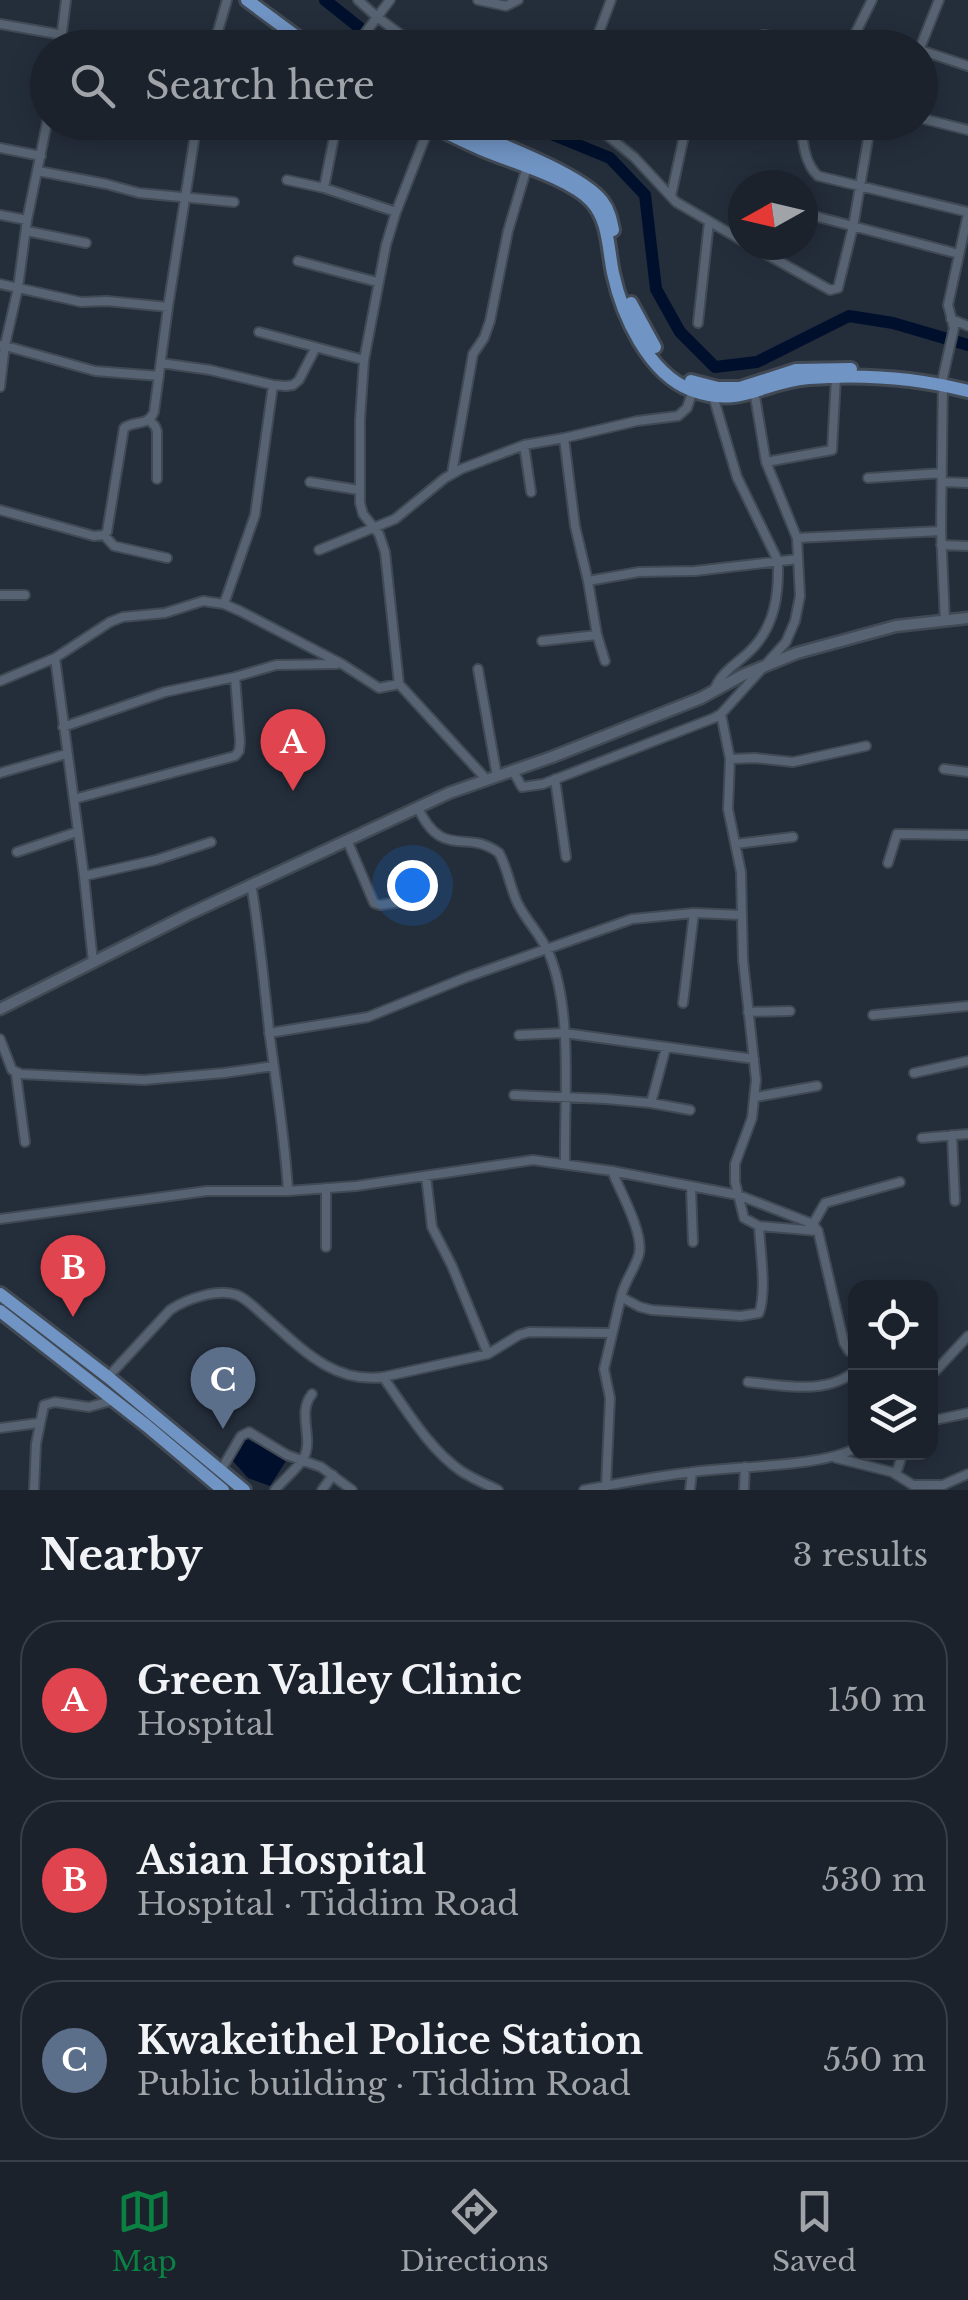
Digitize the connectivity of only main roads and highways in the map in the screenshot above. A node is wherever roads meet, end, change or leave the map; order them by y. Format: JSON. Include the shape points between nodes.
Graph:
{"nodes":[{"id":1,"x":246,"y":0,"type":"edge"},
{"id":2,"x":260,"y":0,"type":"edge"},
{"id":3,"x":287,"y":30,"type":"edge"},
{"id":4,"x":299,"y":30,"type":"edge"},
{"id":5,"x":462,"y":140,"type":"edge"},
{"id":6,"x":489,"y":140,"type":"edge"},
{"id":7,"x":944,"y":381,"type":"junction"},
{"id":8,"x":968,"y":383,"type":"edge"},
{"id":9,"x":754,"y":390,"type":"junction"},
{"id":10,"x":968,"y":392,"type":"edge"},
{"id":11,"x":0,"y":1294,"type":"edge"},
{"id":12,"x":0,"y":1311,"type":"edge"},
{"id":13,"x":223,"y":1490,"type":"edge"},
{"id":14,"x":244,"y":1490,"type":"edge"}],
"edges":[{"from":1,"to":3,"type":"highway"},
{"from":2,"to":4,"type":"highway"},
{"from":5,"to":9,"type":"highway","via":[[592,202],[605,226],[617,290],[662,371],[713,396]]},
{"from":6,"to":9,"type":"highway","via":[[578,180],[602,200],[633,309],[668,365],[704,386]]},
{"from":7,"to":8,"type":"highway"},
{"from":7,"to":9,"type":"highway","via":[[836,377]]},
{"from":7,"to":9,"type":"highway","via":[[886,370],[808,369]]},
{"from":7,"to":10,"type":"highway"},
{"from":11,"to":14,"type":"highway"},
{"from":12,"to":13,"type":"highway"}]}
